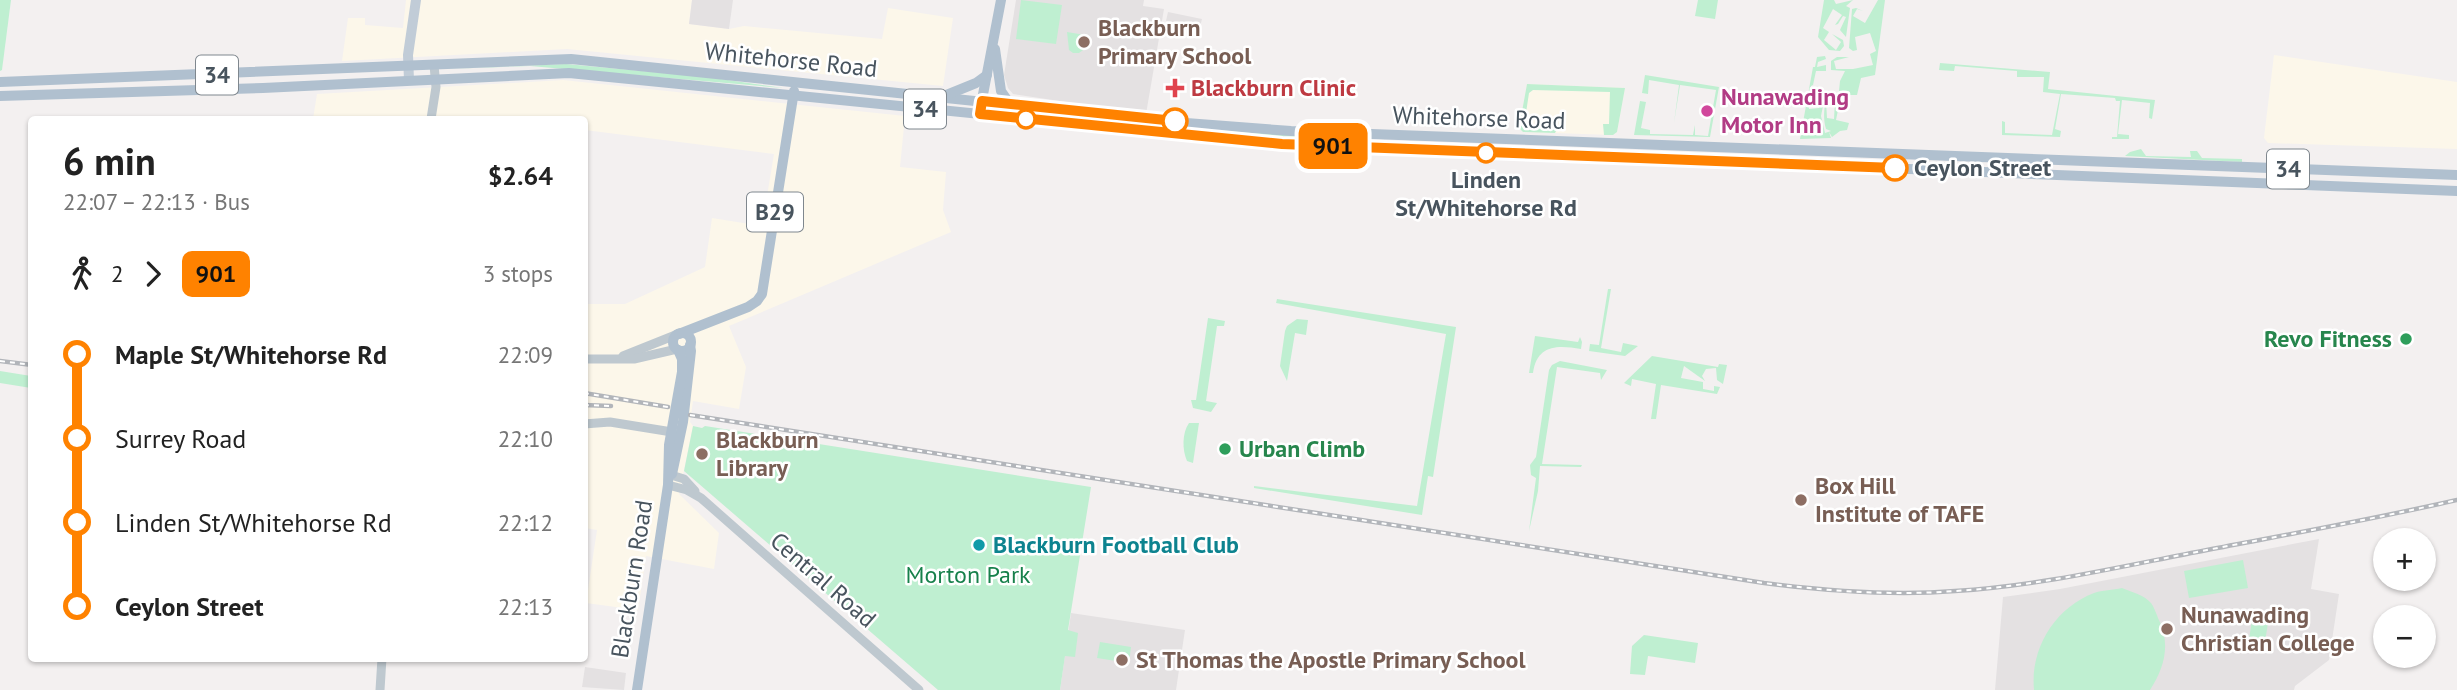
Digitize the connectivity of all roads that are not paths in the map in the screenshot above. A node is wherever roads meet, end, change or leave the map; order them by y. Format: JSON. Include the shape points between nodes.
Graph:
{"nodes":[{"id":1,"x":416,"y":0,"type":"edge"},
{"id":2,"x":1001,"y":0,"type":"edge"},
{"id":3,"x":995,"y":39,"type":"junction"},
{"id":4,"x":434,"y":65,"type":"junction"},
{"id":5,"x":408,"y":66,"type":"junction"},
{"id":6,"x":987,"y":75,"type":"junction"},
{"id":7,"x":435,"y":79,"type":"junction"},
{"id":8,"x":408,"y":80,"type":"junction"},
{"id":9,"x":795,"y":81,"type":"junction"},
{"id":10,"x":0,"y":82,"type":"edge"},
{"id":11,"x":793,"y":95,"type":"junction"},
{"id":12,"x":0,"y":96,"type":"edge"},
{"id":13,"x":942,"y":97,"type":"junction"},
{"id":14,"x":982,"y":101,"type":"junction"},
{"id":15,"x":1010,"y":104,"type":"junction"},
{"id":16,"x":980,"y":114,"type":"junction"},
{"id":17,"x":431,"y":116,"type":"edge"},
{"id":18,"x":1132,"y":117,"type":"junction"},
{"id":19,"x":1186,"y":122,"type":"junction"},
{"id":20,"x":1142,"y":131,"type":"junction"},
{"id":21,"x":1184,"y":135,"type":"junction"},
{"id":22,"x":1898,"y":153,"type":"junction"},
{"id":23,"x":1908,"y":169,"type":"junction"},
{"id":24,"x":2457,"y":175,"type":"edge"},
{"id":25,"x":2457,"y":191,"type":"edge"},
{"id":26,"x":708,"y":323,"type":"junction"},
{"id":27,"x":679,"y":334,"type":"junction"},
{"id":28,"x":690,"y":345,"type":"junction"},
{"id":29,"x":678,"y":350,"type":"junction"},
{"id":30,"x":637,"y":354,"type":"junction"},
{"id":31,"x":588,"y":359,"type":"edge"},
{"id":32,"x":588,"y":424,"type":"edge"},
{"id":33,"x":676,"y":433,"type":"junction"},
{"id":34,"x":669,"y":479,"type":"junction"},
{"id":35,"x":381,"y":662,"type":"edge"},
{"id":36,"x":379,"y":677,"type":"junction"},
{"id":37,"x":637,"y":687,"type":"edge"},
{"id":38,"x":374,"y":690,"type":"edge"},
{"id":39,"x":380,"y":690,"type":"edge"},
{"id":40,"x":919,"y":690,"type":"edge"}],
"edges":[{"from":1,"to":5,"type":"main road"},
{"from":2,"to":3,"type":"main road"},
{"from":3,"to":6,"type":"main road"},
{"from":3,"to":15,"type":"main road","via":[[1001,91]]},
{"from":4,"to":5,"type":"main road","name":"Whitehorse Road","number":"34"},
{"from":4,"to":7,"type":"street"},
{"from":4,"to":9,"type":"main road","name":"Whitehorse Road","number":"34","via":[[571,59]]},
{"from":5,"to":8,"type":"main road"},
{"from":5,"to":10,"type":"main road","name":"Whitehorse Road","number":"34"},
{"from":6,"to":13,"type":"main road"},
{"from":6,"to":14,"type":"main road"},
{"from":7,"to":8,"type":"main road","name":"Whitehorse Road","number":"34"},
{"from":7,"to":11,"type":"main road","name":"Whitehorse Road","number":"34","via":[[582,74]]},
{"from":7,"to":17,"type":"street"},
{"from":8,"to":12,"type":"main road","name":"Whitehorse Road","number":"34"},
{"from":9,"to":11,"type":"main road","number":"B29"},
{"from":9,"to":13,"type":"main road","name":"Whitehorse Road","number":"34"},
{"from":11,"to":16,"type":"main road","name":"Whitehorse Road","number":"34"},
{"from":11,"to":26,"type":"main road","number":"B29","via":[[762,294],[754,304]]},
{"from":13,"to":14,"type":"main road","name":"Whitehorse Road","number":"34"},
{"from":14,"to":15,"type":"main road","name":"Whitehorse Road","number":"34"},
{"from":14,"to":16,"type":"main road"},
{"from":15,"to":18,"type":"main road","name":"Whitehorse Road","number":"34"},
{"from":16,"to":20,"type":"main road","name":"Whitehorse Road","number":"34"},
{"from":18,"to":19,"type":"main road","name":"Whitehorse Road","number":"34"},
{"from":18,"to":20,"type":"main road","via":[[1143,124]]},
{"from":19,"to":21,"type":"main road","via":[[1180,128]]},
{"from":19,"to":22,"type":"main road","name":"Whitehorse Road","number":"34","via":[[1395,136]]},
{"from":20,"to":21,"type":"main road","name":"Whitehorse Road","number":"34"},
{"from":21,"to":23,"type":"main road","name":"Whitehorse Road","number":"34","via":[[1282,144]]},
{"from":22,"to":23,"type":"main road"},
{"from":22,"to":24,"type":"main road","name":"Whitehorse Road","number":"34"},
{"from":23,"to":25,"type":"main road","name":"Whitehorse Road","number":"34"},
{"from":26,"to":27,"type":"main road","number":"B29"},
{"from":26,"to":28,"type":"main road","number":"B29"},
{"from":27,"to":28,"type":"main road","via":[[689,337]]},
{"from":27,"to":29,"type":"main road","via":[[673,342]]},
{"from":27,"to":30,"type":"street"},
{"from":28,"to":29,"type":"main road","number":"B29"},
{"from":28,"to":33,"type":"main road","name":"Blackburn Road"},
{"from":29,"to":30,"type":"street"},
{"from":29,"to":33,"type":"main road","name":"Blackburn Road","via":[[682,366]]},
{"from":30,"to":31,"type":"street"},
{"from":32,"to":33,"type":"street","via":[[610,422]]},
{"from":33,"to":34,"type":"main road","name":"Blackburn Road"},
{"from":34,"to":37,"type":"main road","name":"Blackburn Road"},
{"from":34,"to":40,"type":"street","name":"Central Road","via":[[701,498]]},
{"from":35,"to":36,"type":"street"},
{"from":36,"to":38,"type":"street"},
{"from":36,"to":39,"type":"street"}]}
